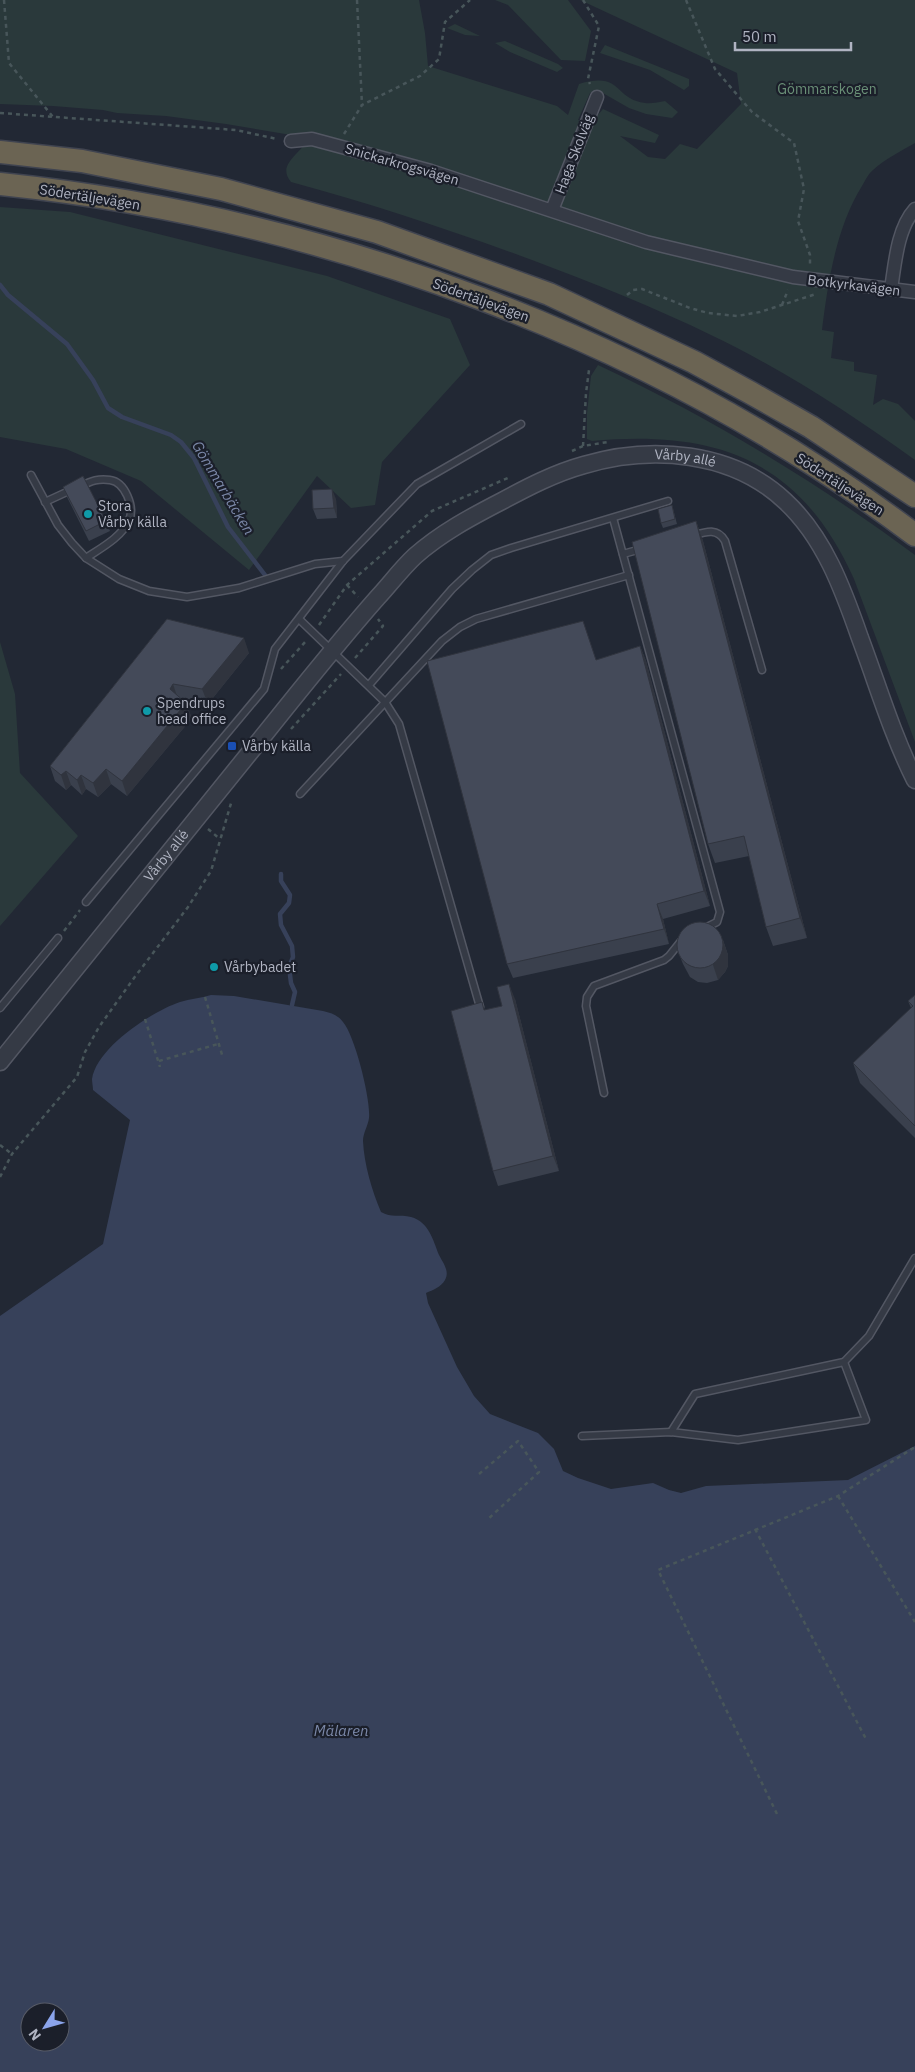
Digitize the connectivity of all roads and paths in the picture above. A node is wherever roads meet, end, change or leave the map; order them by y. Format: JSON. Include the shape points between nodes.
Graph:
{"nodes":[{"id":1,"x":4,"y":0,"type":"edge"},
{"id":2,"x":358,"y":0,"type":"edge"},
{"id":3,"x":470,"y":0,"type":"edge"},
{"id":4,"x":583,"y":0,"type":"edge"},
{"id":5,"x":686,"y":0,"type":"edge"},
{"id":6,"x":596,"y":97,"type":"joint"},
{"id":7,"x":362,"y":105,"type":"junction"},
{"id":8,"x":0,"y":113,"type":"edge"},
{"id":9,"x":53,"y":117,"type":"junction"},
{"id":10,"x":290,"y":141,"type":"joint"},
{"id":11,"x":336,"y":146,"type":"junction"},
{"id":12,"x":0,"y":152,"type":"edge"},
{"id":13,"x":0,"y":184,"type":"edge"},
{"id":14,"x":915,"y":209,"type":"edge"},
{"id":15,"x":552,"y":210,"type":"junction"},
{"id":16,"x":793,"y":278,"type":"joint"},
{"id":17,"x":809,"y":280,"type":"junction"},
{"id":18,"x":891,"y":289,"type":"junction"},
{"id":19,"x":915,"y":292,"type":"edge"},
{"id":20,"x":627,"y":295,"type":"dead end"},
{"id":21,"x":782,"y":305,"type":"dead end"},
{"id":22,"x":589,"y":370,"type":"dead end"},
{"id":23,"x":521,"y":424,"type":"dead end"},
{"id":24,"x":614,"y":441,"type":"dead end"},
{"id":25,"x":31,"y":475,"type":"dead end"},
{"id":26,"x":915,"y":496,"type":"edge"},
{"id":27,"x":46,"y":502,"type":"junction"},
{"id":28,"x":668,"y":502,"type":"dead end"},
{"id":29,"x":613,"y":518,"type":"junction"},
{"id":30,"x":915,"y":535,"type":"edge"},
{"id":31,"x":681,"y":538,"type":"edge"},
{"id":32,"x":652,"y":546,"type":"edge"},
{"id":33,"x":623,"y":554,"type":"junction"},
{"id":34,"x":86,"y":558,"type":"junction"},
{"id":35,"x":343,"y":560,"type":"junction"},
{"id":36,"x":629,"y":575,"type":"junction"},
{"id":37,"x":347,"y":585,"type":"dead end"},
{"id":38,"x":368,"y":608,"type":"junction"},
{"id":39,"x":299,"y":619,"type":"junction"},
{"id":40,"x":333,"y":650,"type":"junction"},
{"id":41,"x":348,"y":666,"type":"junction"},
{"id":42,"x":762,"y":670,"type":"dead end"},
{"id":43,"x":369,"y":685,"type":"junction"},
{"id":44,"x":385,"y":702,"type":"junction"},
{"id":45,"x":288,"y":732,"type":"dead end"},
{"id":46,"x":915,"y":780,"type":"edge"},
{"id":47,"x":235,"y":791,"type":"dead end"},
{"id":48,"x":300,"y":794,"type":"dead end"},
{"id":49,"x":86,"y":902,"type":"joint"},
{"id":50,"x":696,"y":930,"type":"edge"},
{"id":51,"x":689,"y":934,"type":"edge"},
{"id":52,"x":58,"y":938,"type":"joint"},
{"id":53,"x":205,"y":997,"type":"dead end"},
{"id":54,"x":480,"y":1007,"type":"edge"},
{"id":55,"x":0,"y":1008,"type":"edge"},
{"id":56,"x":145,"y":1019,"type":"dead end"},
{"id":57,"x":218,"y":1044,"type":"junction"},
{"id":58,"x":223,"y":1058,"type":"dead end"},
{"id":59,"x":158,"y":1061,"type":"junction"},
{"id":60,"x":0,"y":1062,"type":"edge"},
{"id":61,"x":160,"y":1067,"type":"dead end"},
{"id":62,"x":604,"y":1093,"type":"dead end"},
{"id":63,"x":0,"y":1145,"type":"edge"},
{"id":64,"x":12,"y":1154,"type":"junction"},
{"id":65,"x":0,"y":1177,"type":"edge"},
{"id":66,"x":915,"y":1258,"type":"edge"},
{"id":67,"x":844,"y":1362,"type":"junction"},
{"id":68,"x":671,"y":1432,"type":"junction"},
{"id":69,"x":582,"y":1436,"type":"dead end"},
{"id":70,"x":915,"y":1447,"type":"edge"},
{"id":71,"x":479,"y":1474,"type":"dead end"},
{"id":72,"x":838,"y":1496,"type":"junction"},
{"id":73,"x":487,"y":1520,"type":"dead end"},
{"id":74,"x":755,"y":1529,"type":"junction"},
{"id":75,"x":915,"y":1622,"type":"edge"},
{"id":76,"x":866,"y":1739,"type":"dead end"},
{"id":77,"x":777,"y":1814,"type":"dead end"}],
"edges":[{"from":1,"to":9,"type":"path","via":[[9,63]]},
{"from":2,"to":7,"type":"path"},
{"from":3,"to":7,"type":"path","via":[[444,22],[439,59],[420,76]]},
{"from":4,"to":6,"type":"path","via":[[599,26],[588,79]]},
{"from":5,"to":17,"type":"path","via":[[715,69],[752,112],[794,143],[804,189],[798,221],[810,255]]},
{"from":6,"to":15,"type":"street","name":"Haga Skolväg"},
{"from":7,"to":11,"type":"path"},
{"from":8,"to":9,"type":"path"},
{"from":9,"to":10,"type":"path","via":[[236,130]]},
{"from":10,"to":11,"type":"street","name":"Snickarkrogsvägen","via":[[312,139]]},
{"from":11,"to":15,"type":"street","name":"Snickarkrogsvägen","via":[[431,171]]},
{"from":12,"to":26,"type":"highway","name":"Södertäljevägen","via":[[82,162],[221,189],[378,232],[549,294],[694,362],[751,393]]},
{"from":13,"to":30,"type":"highway","name":"Södertäljevägen","via":[[75,193],[227,221],[370,259],[540,321],[674,384],[799,456],[870,501]]},
{"from":14,"to":18,"type":"street","via":[[904,226]]},
{"from":15,"to":16,"type":"street","name":"Snickarkrogsvägen","via":[[646,242]]},
{"from":16,"to":17,"type":"street","name":"Botkyrkavägen"},
{"from":17,"to":18,"type":"street","name":"Botkyrkavägen"},
{"from":18,"to":19,"type":"street","name":"Botkyrkavägen"},
{"from":20,"to":21,"type":"path","via":[[642,289],[699,310],[737,316]]},
{"from":22,"to":24,"type":"path","via":[[583,446]]},
{"from":23,"to":35,"type":"lane","via":[[416,484]]},
{"from":25,"to":27,"type":"lane"},
{"from":27,"to":34,"type":"lane","via":[[58,525]]},
{"from":27,"to":34,"type":"lane","via":[[95,479],[112,480],[125,491],[131,506],[130,520],[116,537]]},
{"from":28,"to":29,"type":"lane"},
{"from":29,"to":33,"type":"lane"},
{"from":29,"to":43,"type":"lane","via":[[511,548],[485,559],[452,589]]},
{"from":31,"to":42,"type":"lane","via":[[710,531],[722,535]]},
{"from":32,"to":33,"type":"lane"},
{"from":33,"to":36,"type":"lane"},
{"from":34,"to":35,"type":"lane","via":[[119,579],[149,591],[187,597],[239,588],[315,564]]},
{"from":35,"to":39,"type":"lane"},
{"from":36,"to":44,"type":"lane","via":[[460,627],[442,641]]},
{"from":36,"to":50,"type":"lane","via":[[720,912],[717,922]]},
{"from":37,"to":38,"type":"path"},
{"from":38,"to":40,"type":"street","name":"Vårby allé"},
{"from":38,"to":41,"type":"path","via":[[383,626]]},
{"from":38,"to":46,"type":"street","name":"Vårby allé","via":[[414,557],[452,528],[537,483],[582,465],[635,455],[685,455],[720,463],[772,490],[793,509],[818,542],[845,595]]},
{"from":39,"to":40,"type":"lane"},
{"from":39,"to":49,"type":"lane","via":[[275,649],[264,689]]},
{"from":40,"to":41,"type":"lane"},
{"from":40,"to":60,"type":"street","name":"Vårby allé"},
{"from":41,"to":43,"type":"lane"},
{"from":41,"to":45,"type":"path"},
{"from":43,"to":44,"type":"lane"},
{"from":44,"to":48,"type":"lane"},
{"from":44,"to":54,"type":"lane","via":[[399,724]]},
{"from":47,"to":64,"type":"path","via":[[211,871],[100,1027],[85,1052],[77,1077]]},
{"from":49,"to":52,"type":"path"},
{"from":51,"to":62,"type":"lane","via":[[664,960],[601,982],[589,992],[586,1006]]},
{"from":52,"to":55,"type":"lane"},
{"from":53,"to":57,"type":"path"},
{"from":56,"to":59,"type":"path"},
{"from":57,"to":58,"type":"path"},
{"from":57,"to":59,"type":"path"},
{"from":59,"to":61,"type":"path"},
{"from":63,"to":64,"type":"path"},
{"from":64,"to":65,"type":"path"},
{"from":66,"to":67,"type":"lane","via":[[868,1336]]},
{"from":67,"to":68,"type":"lane","via":[[695,1394]]},
{"from":67,"to":68,"type":"lane","via":[[866,1420],[738,1440]]},
{"from":68,"to":69,"type":"lane"},
{"from":70,"to":72,"type":"path"},
{"from":71,"to":73,"type":"path","via":[[518,1441],[539,1472]]},
{"from":72,"to":74,"type":"path"},
{"from":72,"to":75,"type":"path"},
{"from":74,"to":76,"type":"path"},
{"from":74,"to":77,"type":"path","via":[[658,1570]]}]}
